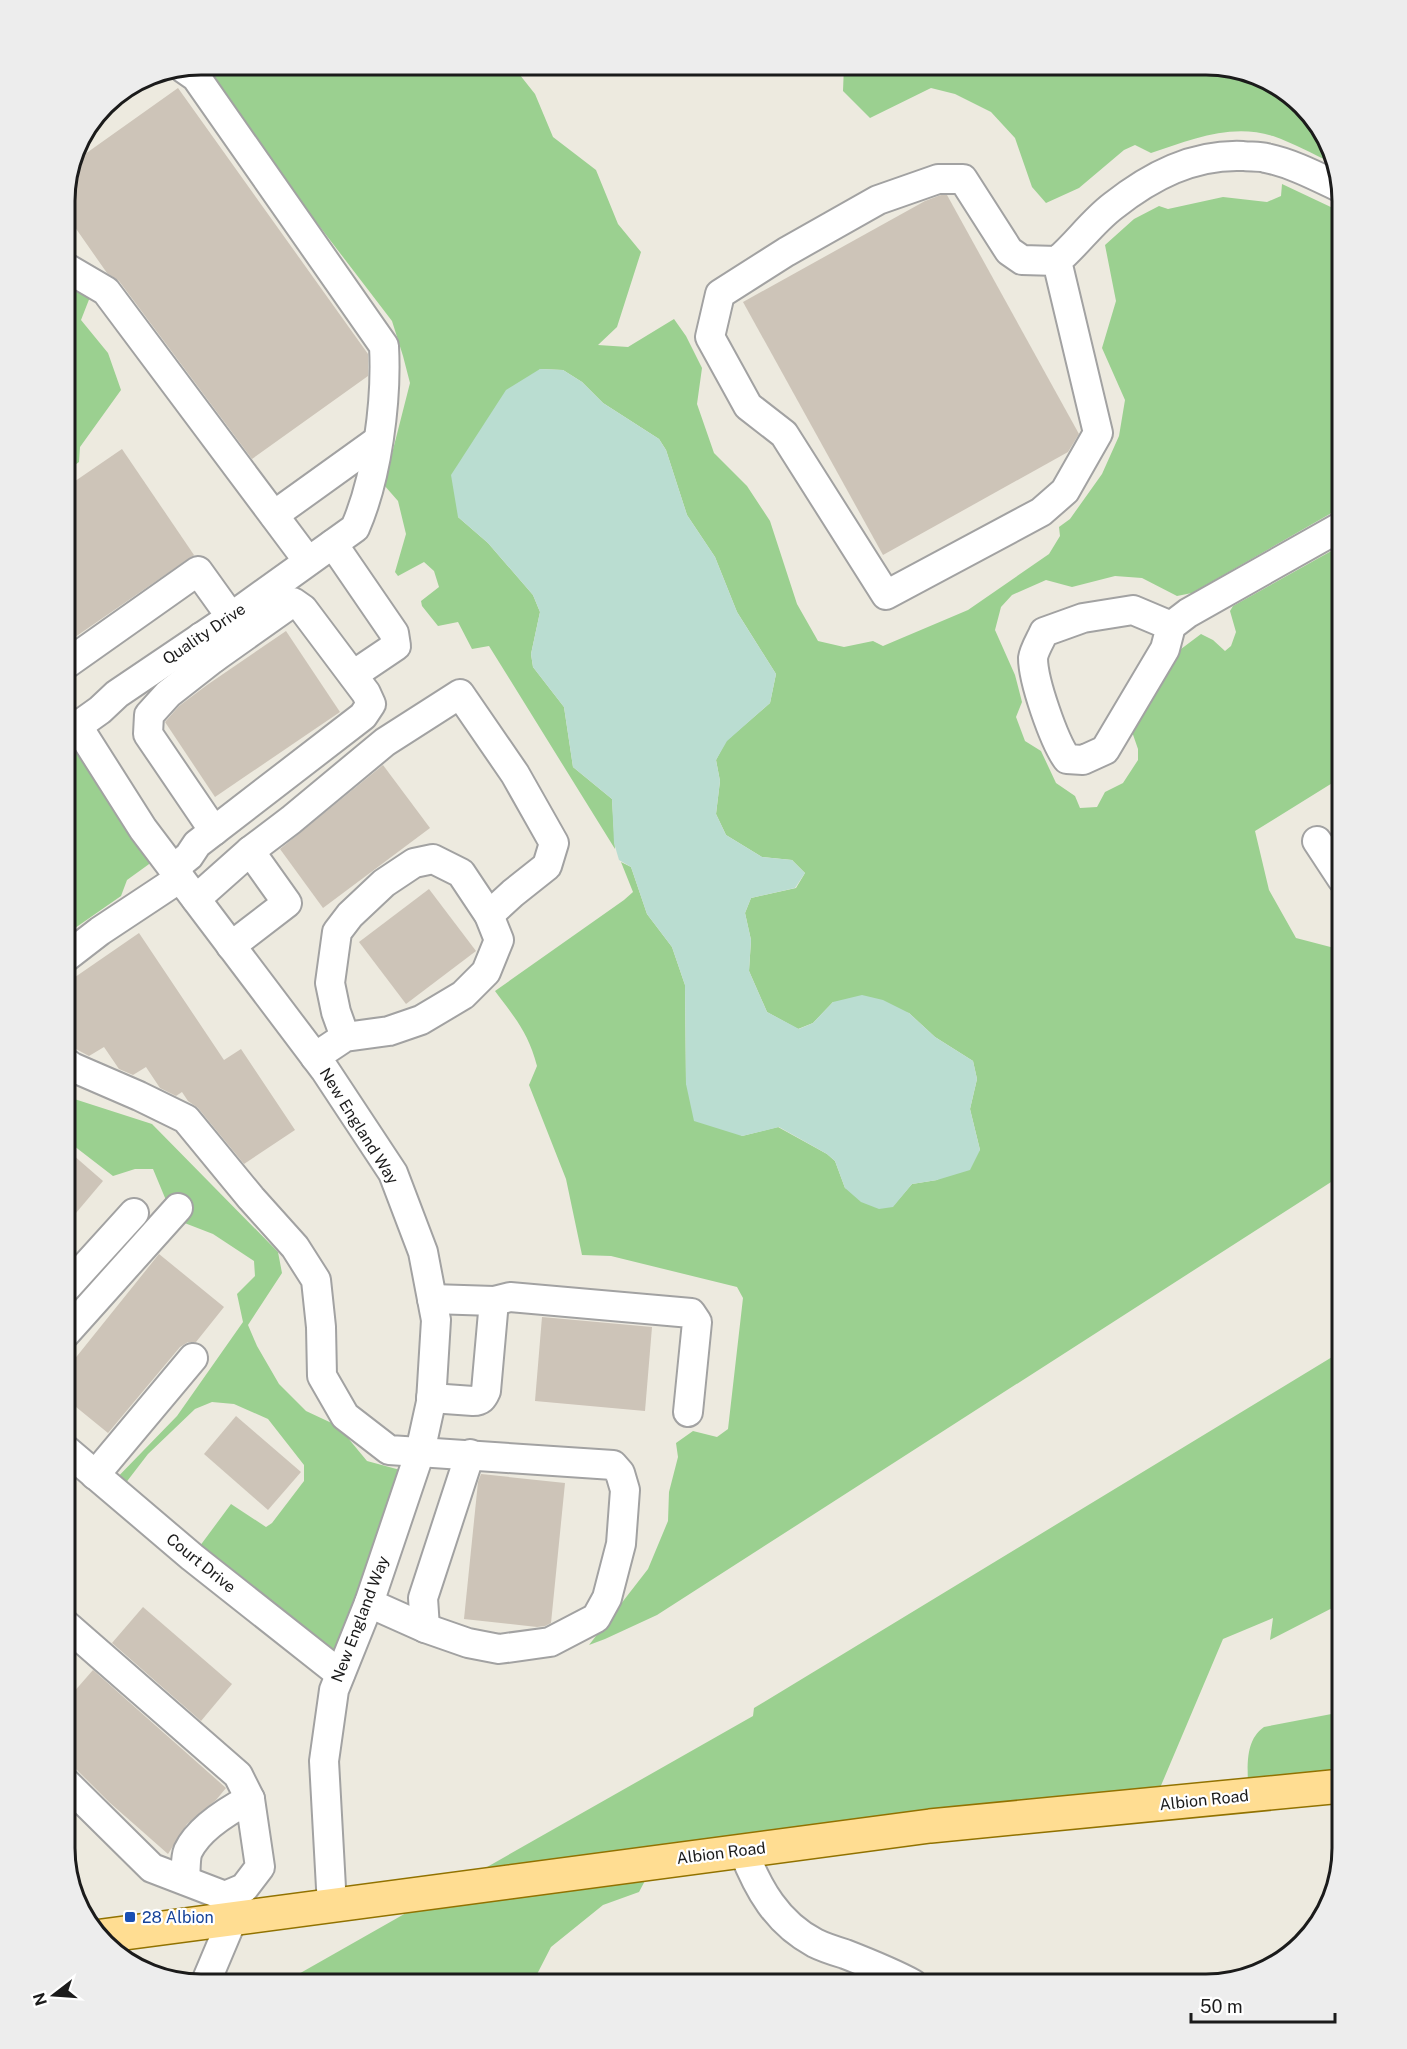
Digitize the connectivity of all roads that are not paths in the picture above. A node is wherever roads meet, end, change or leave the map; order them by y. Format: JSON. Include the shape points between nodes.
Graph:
{"nodes":[{"id":1,"x":192,"y":76,"type":"edge"},
{"id":2,"x":1331,"y":182,"type":"edge"},
{"id":3,"x":1057,"y":261,"type":"junction"},
{"id":4,"x":75,"y":273,"type":"edge"},
{"id":5,"x":377,"y":441,"type":"junction"},
{"id":6,"x":274,"y":515,"type":"junction"},
{"id":7,"x":1332,"y":532,"type":"edge"},
{"id":8,"x":333,"y":544,"type":"junction"},
{"id":9,"x":308,"y":561,"type":"junction"},
{"id":10,"x":231,"y":616,"type":"junction"},
{"id":11,"x":1171,"y":626,"type":"junction"},
{"id":12,"x":207,"y":648,"type":"junction"},
{"id":13,"x":75,"y":658,"type":"edge"},
{"id":14,"x":353,"y":675,"type":"junction"},
{"id":15,"x":75,"y":725,"type":"edge"},
{"id":16,"x":75,"y":736,"type":"edge"},
{"id":17,"x":214,"y":831,"type":"junction"},
{"id":18,"x":1317,"y":841,"type":"dead end"},
{"id":19,"x":250,"y":851,"type":"junction"},
{"id":20,"x":1332,"y":864,"type":"edge"},
{"id":21,"x":183,"y":882,"type":"junction"},
{"id":22,"x":489,"y":915,"type":"junction"},
{"id":23,"x":231,"y":946,"type":"junction"},
{"id":24,"x":75,"y":950,"type":"edge"},
{"id":25,"x":345,"y":1037,"type":"junction"},
{"id":26,"x":315,"y":1057,"type":"junction"},
{"id":27,"x":75,"y":1068,"type":"edge"},
{"id":28,"x":178,"y":1208,"type":"dead end"},
{"id":29,"x":134,"y":1213,"type":"dead end"},
{"id":30,"x":75,"y":1278,"type":"edge"},
{"id":31,"x":432,"y":1299,"type":"junction"},
{"id":32,"x":494,"y":1301,"type":"junction"},
{"id":33,"x":75,"y":1323,"type":"edge"},
{"id":34,"x":193,"y":1358,"type":"dead end"},
{"id":35,"x":431,"y":1398,"type":"junction"},
{"id":36,"x":688,"y":1412,"type":"dead end"},
{"id":37,"x":420,"y":1452,"type":"junction"},
{"id":38,"x":470,"y":1454,"type":"junction"},
{"id":39,"x":75,"y":1458,"type":"edge"},
{"id":40,"x":95,"y":1475,"type":"junction"},
{"id":41,"x":369,"y":1603,"type":"junction"},
{"id":42,"x":425,"y":1628,"type":"junction"},
{"id":43,"x":75,"y":1634,"type":"edge"},
{"id":44,"x":340,"y":1674,"type":"junction"},
{"id":45,"x":1332,"y":1787,"type":"edge"},
{"id":46,"x":75,"y":1793,"type":"edge"},
{"id":47,"x":250,"y":1799,"type":"junction"},
{"id":48,"x":743,"y":1850,"type":"junction"},
{"id":49,"x":185,"y":1880,"type":"junction"},
{"id":50,"x":332,"y":1906,"type":"junction"},
{"id":51,"x":229,"y":1908,"type":"junction"},
{"id":52,"x":110,"y":1934,"type":"edge"},
{"id":53,"x":208,"y":1974,"type":"edge"},
{"id":54,"x":892,"y":1974,"type":"edge"}],
"edges":[{"from":1,"to":5,"type":"street","name":"Quality Drive","via":[[384,346],[386,376]]},
{"from":2,"to":3,"type":"street","via":[[1266,158],[1222,155],[1188,162],[1157,175],[1111,207]]},
{"from":3,"to":3,"type":"street","via":[[1022,260],[1009,250],[963,179],[938,179],[878,200],[720,294],[710,337],[742,396],[748,406],[784,434],[886,595],[1041,512],[1065,490],[1098,433]]},
{"from":4,"to":6,"type":"street","via":[[106,291]]},
{"from":5,"to":6,"type":"street"},
{"from":5,"to":8,"type":"street","name":"Quality Drive","via":[[365,505],[355,528]]},
{"from":6,"to":9,"type":"street"},
{"from":7,"to":11,"type":"street"},
{"from":8,"to":9,"type":"street","name":"Quality Drive"},
{"from":8,"to":14,"type":"street","via":[[394,633],[396,646]]},
{"from":9,"to":10,"type":"street","name":"Quality Drive"},
{"from":10,"to":12,"type":"street","name":"Quality Drive"},
{"from":10,"to":13,"type":"street","via":[[198,571]]},
{"from":11,"to":11,"type":"street","via":[[1165,650],[1105,750],[1083,760],[1067,759],[1040,695],[1033,656],[1044,632],[1083,618],[1133,610]]},
{"from":12,"to":14,"type":"street","via":[[293,602],[303,609]]},
{"from":12,"to":15,"type":"street","name":"Quality Drive","via":[[117,694]]},
{"from":12,"to":17,"type":"street","via":[[148,715],[148,734]]},
{"from":14,"to":17,"type":"street","via":[[371,704],[363,716]]},
{"from":16,"to":21,"type":"street","name":"New England Way"},
{"from":17,"to":21,"type":"street","via":[[189,856]]},
{"from":18,"to":20,"type":"street"},
{"from":19,"to":21,"type":"street"},
{"from":19,"to":22,"type":"street","via":[[385,742],[460,694],[554,843],[547,866]]},
{"from":19,"to":23,"type":"street","via":[[287,903]]},
{"from":21,"to":23,"type":"street","name":"New England Way"},
{"from":21,"to":24,"type":"street","via":[[100,930]]},
{"from":22,"to":25,"type":"street","via":[[499,940],[486,972],[463,995],[421,1020],[389,1031]]},
{"from":22,"to":25,"type":"street","via":[[461,873],[433,859],[414,863],[384,883],[338,932],[330,983]]},
{"from":23,"to":26,"type":"street","name":"New England Way"},
{"from":25,"to":26,"type":"street"},
{"from":26,"to":31,"type":"street","name":"New England Way","via":[[393,1173],[423,1252]]},
{"from":27,"to":37,"type":"street","via":[[186,1119],[295,1247],[316,1280],[322,1376],[345,1416],[389,1450]]},
{"from":28,"to":33,"type":"street"},
{"from":29,"to":30,"type":"street"},
{"from":31,"to":32,"type":"street"},
{"from":31,"to":35,"type":"street","name":"New England Way","via":[[436,1320]]},
{"from":32,"to":35,"type":"street","via":[[483,1398]]},
{"from":32,"to":36,"type":"street","via":[[510,1297],[691,1313],[697,1322]]},
{"from":34,"to":40,"type":"street"},
{"from":35,"to":37,"type":"street","name":"New England Way"},
{"from":37,"to":38,"type":"street"},
{"from":37,"to":41,"type":"street","name":"New England Way"},
{"from":38,"to":42,"type":"street","via":[[423,1598]]},
{"from":38,"to":42,"type":"street","via":[[613,1466],[620,1473],[625,1490],[621,1544],[607,1598],[596,1618],[550,1642],[499,1649]]},
{"from":39,"to":40,"type":"street","name":"Court Drive"},
{"from":40,"to":44,"type":"street","name":"Court Drive"},
{"from":41,"to":42,"type":"street"},
{"from":41,"to":44,"type":"street","name":"New England Way"},
{"from":43,"to":47,"type":"street","via":[[238,1775]]},
{"from":44,"to":50,"type":"street","name":"New England Way","via":[[334,1690],[324,1761]]},
{"from":45,"to":48,"type":"main road","name":"Albion Road","via":[[930,1826]]},
{"from":46,"to":49,"type":"street","via":[[152,1868]]},
{"from":47,"to":49,"type":"street","via":[[226,1811],[198,1837],[187,1852]]},
{"from":47,"to":51,"type":"street","via":[[260,1867]]},
{"from":48,"to":50,"type":"main road","name":"Albion Road"},
{"from":48,"to":54,"type":"street","via":[[768,1902],[790,1926],[815,1943]]},
{"from":49,"to":51,"type":"street"},
{"from":50,"to":51,"type":"main road","name":"Albion Road"},
{"from":51,"to":52,"type":"main road","name":"Albion Road"},
{"from":51,"to":53,"type":"street"}]}
